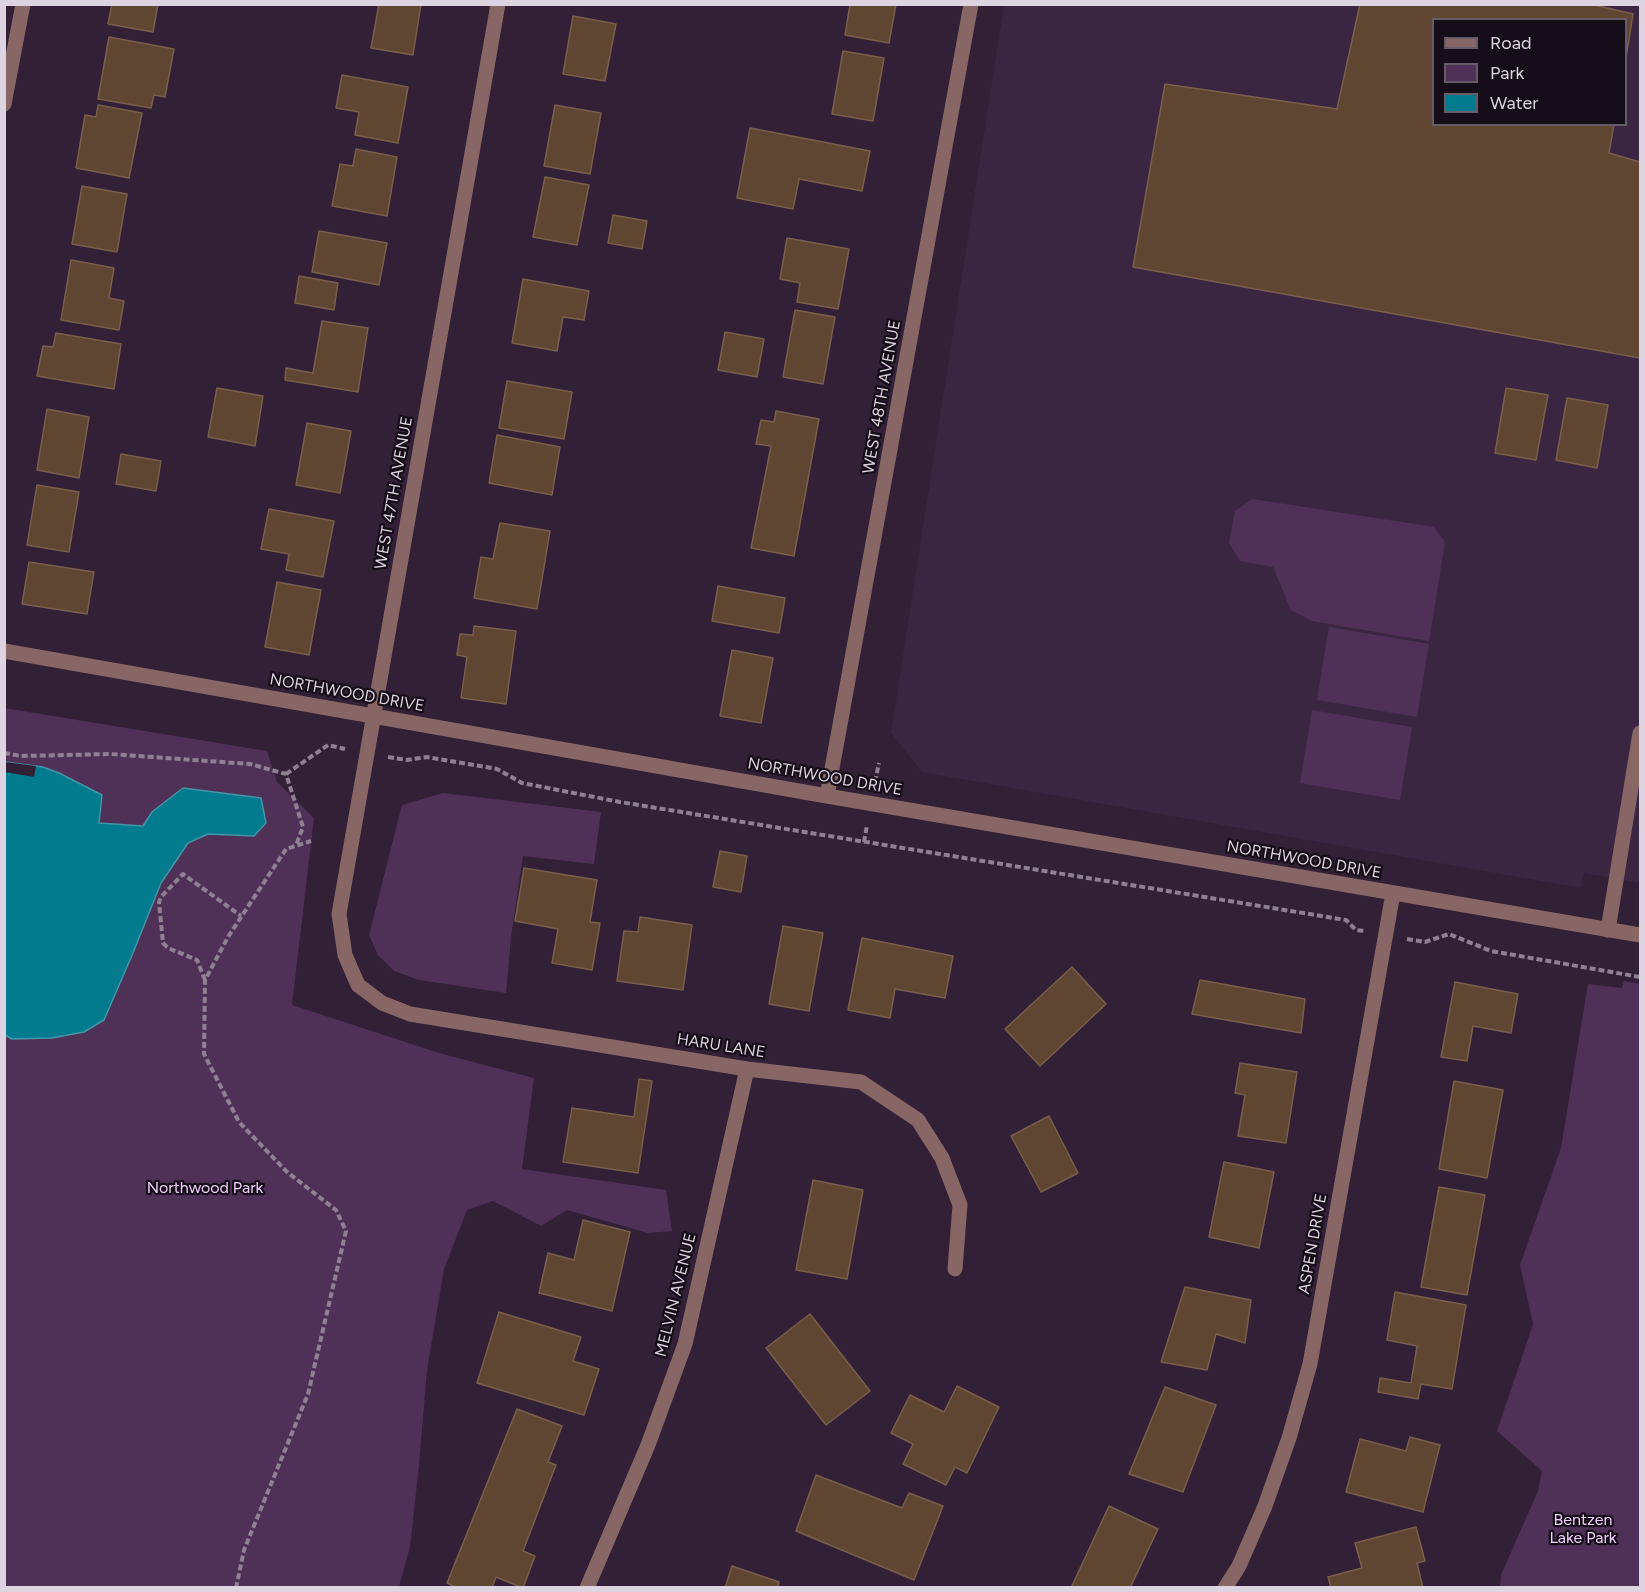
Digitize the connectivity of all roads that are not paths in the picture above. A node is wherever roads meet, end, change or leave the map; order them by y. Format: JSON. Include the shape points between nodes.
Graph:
{"nodes":[{"id":1,"x":23,"y":4,"type":"edge"},
{"id":2,"x":498,"y":4,"type":"edge"},
{"id":3,"x":971,"y":4,"type":"edge"},
{"id":4,"x":4,"y":104,"type":"edge"},
{"id":5,"x":4,"y":651,"type":"edge"},
{"id":6,"x":373,"y":716,"type":"junction"},
{"id":7,"x":1641,"y":733,"type":"edge"},
{"id":8,"x":827,"y":796,"type":"junction"},
{"id":9,"x":1393,"y":893,"type":"junction"},
{"id":10,"x":1608,"y":930,"type":"junction"},
{"id":11,"x":1641,"y":935,"type":"edge"},
{"id":12,"x":358,"y":986,"type":"joint"},
{"id":13,"x":747,"y":1069,"type":"junction"},
{"id":14,"x":955,"y":1269,"type":"dead end"},
{"id":15,"x":587,"y":1587,"type":"edge"},
{"id":16,"x":1225,"y":1587,"type":"edge"}],
"edges":[{"from":1,"to":4,"type":"street"},
{"from":2,"to":6,"type":"street","name":"WEST 47TH AVENUE"},
{"from":3,"to":8,"type":"street","name":"WEST 48TH AVENUE"},
{"from":5,"to":6,"type":"street","name":"NORTHWOOD DRIVE"},
{"from":6,"to":8,"type":"street","name":"NORTHWOOD DRIVE"},
{"from":6,"to":12,"type":"street","name":"WEST 47TH AVENUE","via":[[339,914],[345,955]]},
{"from":7,"to":10,"type":"street"},
{"from":8,"to":9,"type":"street","name":"NORTHWOOD DRIVE"},
{"from":9,"to":10,"type":"street","name":"NORTHWOOD DRIVE"},
{"from":9,"to":16,"type":"street","name":"ASPEN DRIVE","via":[[1310,1364],[1266,1506],[1239,1566]]},
{"from":10,"to":11,"type":"street","name":"NORTHWOOD DRIVE"},
{"from":12,"to":13,"type":"street","name":"HARU LANE","via":[[382,1003],[410,1014]]},
{"from":13,"to":14,"type":"street","name":"HARU LANE","via":[[861,1082],[918,1120],[942,1158],[960,1205]]},
{"from":13,"to":15,"type":"street","name":"MELVIN AVENUE","via":[[685,1344],[648,1445]]}]}
